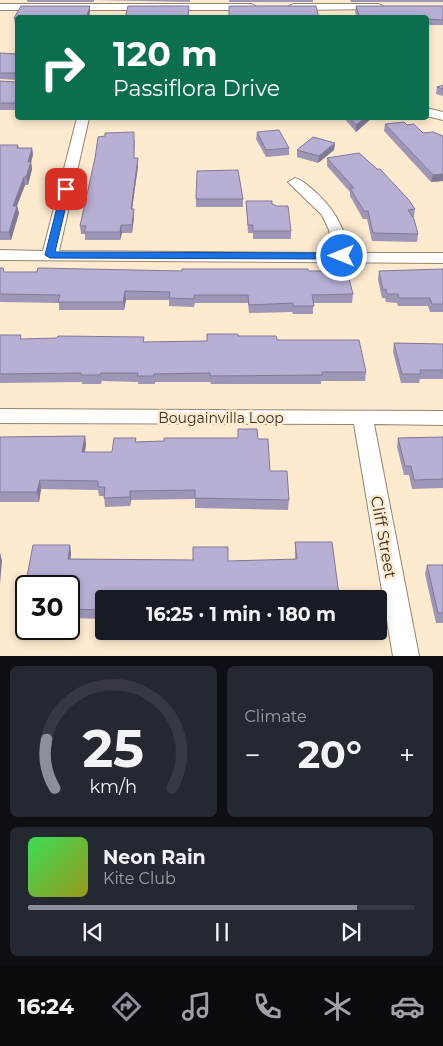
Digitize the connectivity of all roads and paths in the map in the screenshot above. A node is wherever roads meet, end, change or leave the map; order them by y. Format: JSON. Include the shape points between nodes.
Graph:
{"nodes":[{"id":1,"x":207,"y":3,"type":"edge"},
{"id":2,"x":335,"y":3,"type":"edge"},
{"id":3,"x":110,"y":6,"type":"junction"},
{"id":4,"x":0,"y":7,"type":"edge"},
{"id":5,"x":260,"y":7,"type":"edge"},
{"id":6,"x":279,"y":7,"type":"edge"},
{"id":7,"x":385,"y":7,"type":"edge"},
{"id":8,"x":108,"y":15,"type":"edge"},
{"id":9,"x":429,"y":113,"type":"edge"},
{"id":10,"x":443,"y":116,"type":"edge"},
{"id":11,"x":83,"y":120,"type":"edge"},
{"id":12,"x":295,"y":182,"type":"dead end"},
{"id":13,"x":0,"y":255,"type":"edge"},
{"id":14,"x":50,"y":255,"type":"junction"},
{"id":15,"x":342,"y":256,"type":"junction"},
{"id":16,"x":443,"y":258,"type":"edge"},
{"id":17,"x":0,"y":416,"type":"edge"},
{"id":18,"x":443,"y":418,"type":"edge"},
{"id":19,"x":362,"y":419,"type":"junction"},
{"id":20,"x":406,"y":656,"type":"edge"}],
"edges":[{"from":1,"to":3,"type":"street"},
{"from":1,"to":5,"type":"street"},
{"from":2,"to":6,"type":"street"},
{"from":2,"to":7,"type":"street"},
{"from":3,"to":4,"type":"street"},
{"from":3,"to":8,"type":"street"},
{"from":9,"to":10,"type":"street"},
{"from":11,"to":14,"type":"street"},
{"from":12,"to":15,"type":"street","via":[[326,208],[335,224]]},
{"from":13,"to":14,"type":"street"},
{"from":14,"to":15,"type":"street"},
{"from":15,"to":16,"type":"street"},
{"from":17,"to":19,"type":"street","name":"Bougainvilla Loop"},
{"from":18,"to":19,"type":"street","name":"Bougainvilla Loop"},
{"from":19,"to":20,"type":"street","name":"Cliff Street"}]}
